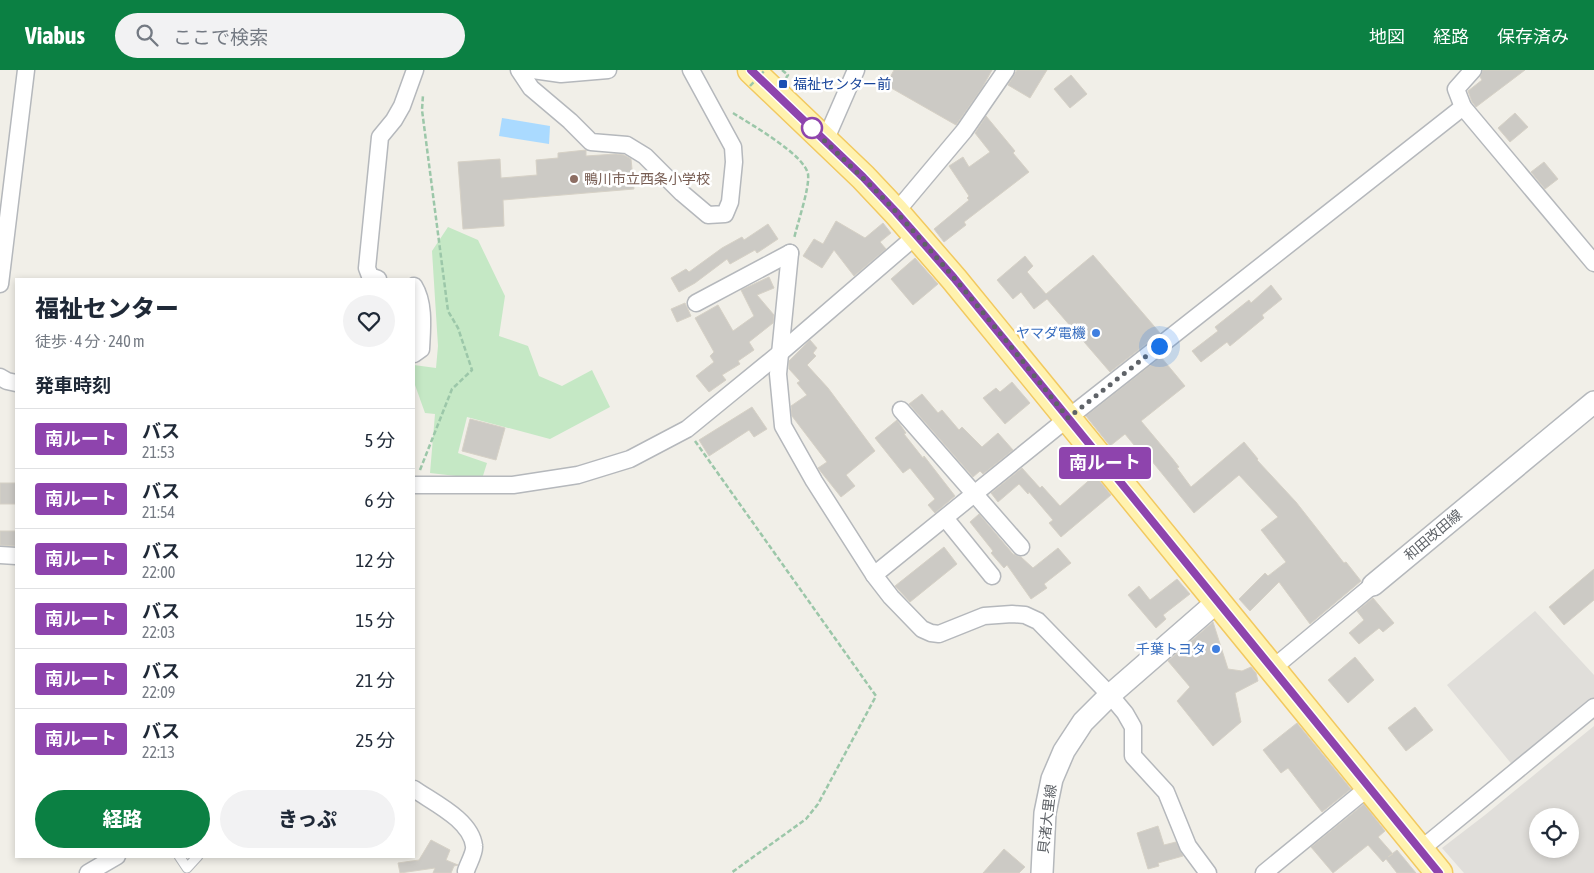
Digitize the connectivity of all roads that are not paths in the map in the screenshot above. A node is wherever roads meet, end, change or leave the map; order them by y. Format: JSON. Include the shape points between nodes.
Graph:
{"nodes":[{"id":1,"x":26,"y":70,"type":"edge"},
{"id":2,"x":415,"y":70,"type":"edge"},
{"id":3,"x":519,"y":70,"type":"edge"},
{"id":4,"x":533,"y":70,"type":"edge"},
{"id":5,"x":608,"y":70,"type":"edge"},
{"id":6,"x":691,"y":70,"type":"edge"},
{"id":7,"x":856,"y":70,"type":"edge"},
{"id":8,"x":1006,"y":70,"type":"edge"},
{"id":9,"x":1473,"y":70,"type":"edge"},
{"id":10,"x":751,"y":78,"type":"edge"},
{"id":11,"x":1463,"y":107,"type":"junction"},
{"id":12,"x":825,"y":141,"type":"junction"},
{"id":13,"x":896,"y":212,"type":"junction"},
{"id":14,"x":917,"y":235,"type":"junction"},
{"id":15,"x":1594,"y":263,"type":"edge"},
{"id":16,"x":375,"y":278,"type":"edge"},
{"id":17,"x":0,"y":284,"type":"edge"},
{"id":18,"x":415,"y":288,"type":"edge"},
{"id":19,"x":696,"y":304,"type":"dead end"},
{"id":20,"x":415,"y":353,"type":"edge"},
{"id":21,"x":780,"y":353,"type":"junction"},
{"id":22,"x":0,"y":377,"type":"edge"},
{"id":23,"x":15,"y":383,"type":"edge"},
{"id":24,"x":1594,"y":402,"type":"edge"},
{"id":25,"x":901,"y":410,"type":"dead end"},
{"id":26,"x":1068,"y":418,"type":"junction"},
{"id":27,"x":415,"y":485,"type":"edge"},
{"id":28,"x":974,"y":494,"type":"junction"},
{"id":29,"x":945,"y":518,"type":"junction"},
{"id":30,"x":1021,"y":548,"type":"dead end"},
{"id":31,"x":0,"y":555,"type":"edge"},
{"id":32,"x":15,"y":556,"type":"edge"},
{"id":33,"x":874,"y":575,"type":"junction"},
{"id":34,"x":992,"y":576,"type":"dead end"},
{"id":35,"x":1374,"y":585,"type":"joint"},
{"id":36,"x":1218,"y":601,"type":"junction"},
{"id":37,"x":1273,"y":668,"type":"junction"},
{"id":38,"x":1110,"y":695,"type":"junction"},
{"id":39,"x":1594,"y":707,"type":"edge"},
{"id":40,"x":1369,"y":787,"type":"junction"},
{"id":41,"x":415,"y":790,"type":"edge"},
{"id":42,"x":1420,"y":850,"type":"junction"},
{"id":43,"x":114,"y":858,"type":"edge"},
{"id":44,"x":180,"y":858,"type":"edge"},
{"id":45,"x":196,"y":858,"type":"edge"},
{"id":46,"x":465,"y":872,"type":"edge"},
{"id":47,"x":88,"y":873,"type":"edge"},
{"id":48,"x":1042,"y":873,"type":"edge"},
{"id":49,"x":1208,"y":873,"type":"edge"},
{"id":50,"x":1264,"y":873,"type":"edge"},
{"id":51,"x":1439,"y":873,"type":"edge"}],
"edges":[{"from":1,"to":17,"type":"street"},
{"from":2,"to":16,"type":"street","via":[[402,106],[380,137],[367,268],[370,276]]},
{"from":3,"to":6,"type":"street","via":[[531,88],[591,142],[628,145],[708,215],[725,214],[730,202],[734,162],[732,147]]},
{"from":4,"to":5,"type":"street","via":[[561,74]]},
{"from":7,"to":12,"type":"street"},
{"from":8,"to":13,"type":"street","via":[[964,131]]},
{"from":9,"to":11,"type":"street","via":[[1456,89]]},
{"from":10,"to":12,"type":"main road"},
{"from":11,"to":15,"type":"street"},
{"from":11,"to":26,"type":"street"},
{"from":12,"to":13,"type":"main road"},
{"from":13,"to":14,"type":"main road"},
{"from":14,"to":21,"type":"street"},
{"from":14,"to":26,"type":"main road"},
{"from":18,"to":20,"type":"street","via":[[422,319],[421,349]]},
{"from":19,"to":21,"type":"street","via":[[790,253]]},
{"from":21,"to":27,"type":"street","via":[[687,429],[630,459],[578,475],[513,485]]},
{"from":21,"to":33,"type":"street","via":[[778,374],[783,426]]},
{"from":22,"to":23,"type":"street"},
{"from":24,"to":35,"type":"street","name":"和田改田線"},
{"from":25,"to":28,"type":"street"},
{"from":26,"to":28,"type":"street"},
{"from":26,"to":36,"type":"main road"},
{"from":28,"to":29,"type":"street"},
{"from":28,"to":30,"type":"street"},
{"from":29,"to":33,"type":"street"},
{"from":29,"to":34,"type":"street"},
{"from":31,"to":32,"type":"street"},
{"from":33,"to":38,"type":"street","via":[[890,597],[922,629],[931,633],[939,634],[984,616],[1025,615],[1038,621]]},
{"from":35,"to":37,"type":"street","name":"和田改田線"},
{"from":36,"to":37,"type":"main road"},
{"from":36,"to":38,"type":"street","name":"貝渚大里線"},
{"from":37,"to":40,"type":"main road"},
{"from":38,"to":48,"type":"street","name":"貝渚大里線","via":[[1083,722],[1064,750],[1052,779],[1045,812]]},
{"from":38,"to":49,"type":"street","via":[[1133,727],[1133,756],[1166,792],[1188,846]]},
{"from":39,"to":42,"type":"street"},
{"from":40,"to":42,"type":"main road"},
{"from":40,"to":50,"type":"street"},
{"from":41,"to":46,"type":"street","via":[[458,819],[470,832],[474,848]]},
{"from":42,"to":51,"type":"main road"},
{"from":43,"to":47,"type":"street"},
{"from":44,"to":45,"type":"lane","via":[[187,868]]}]}
